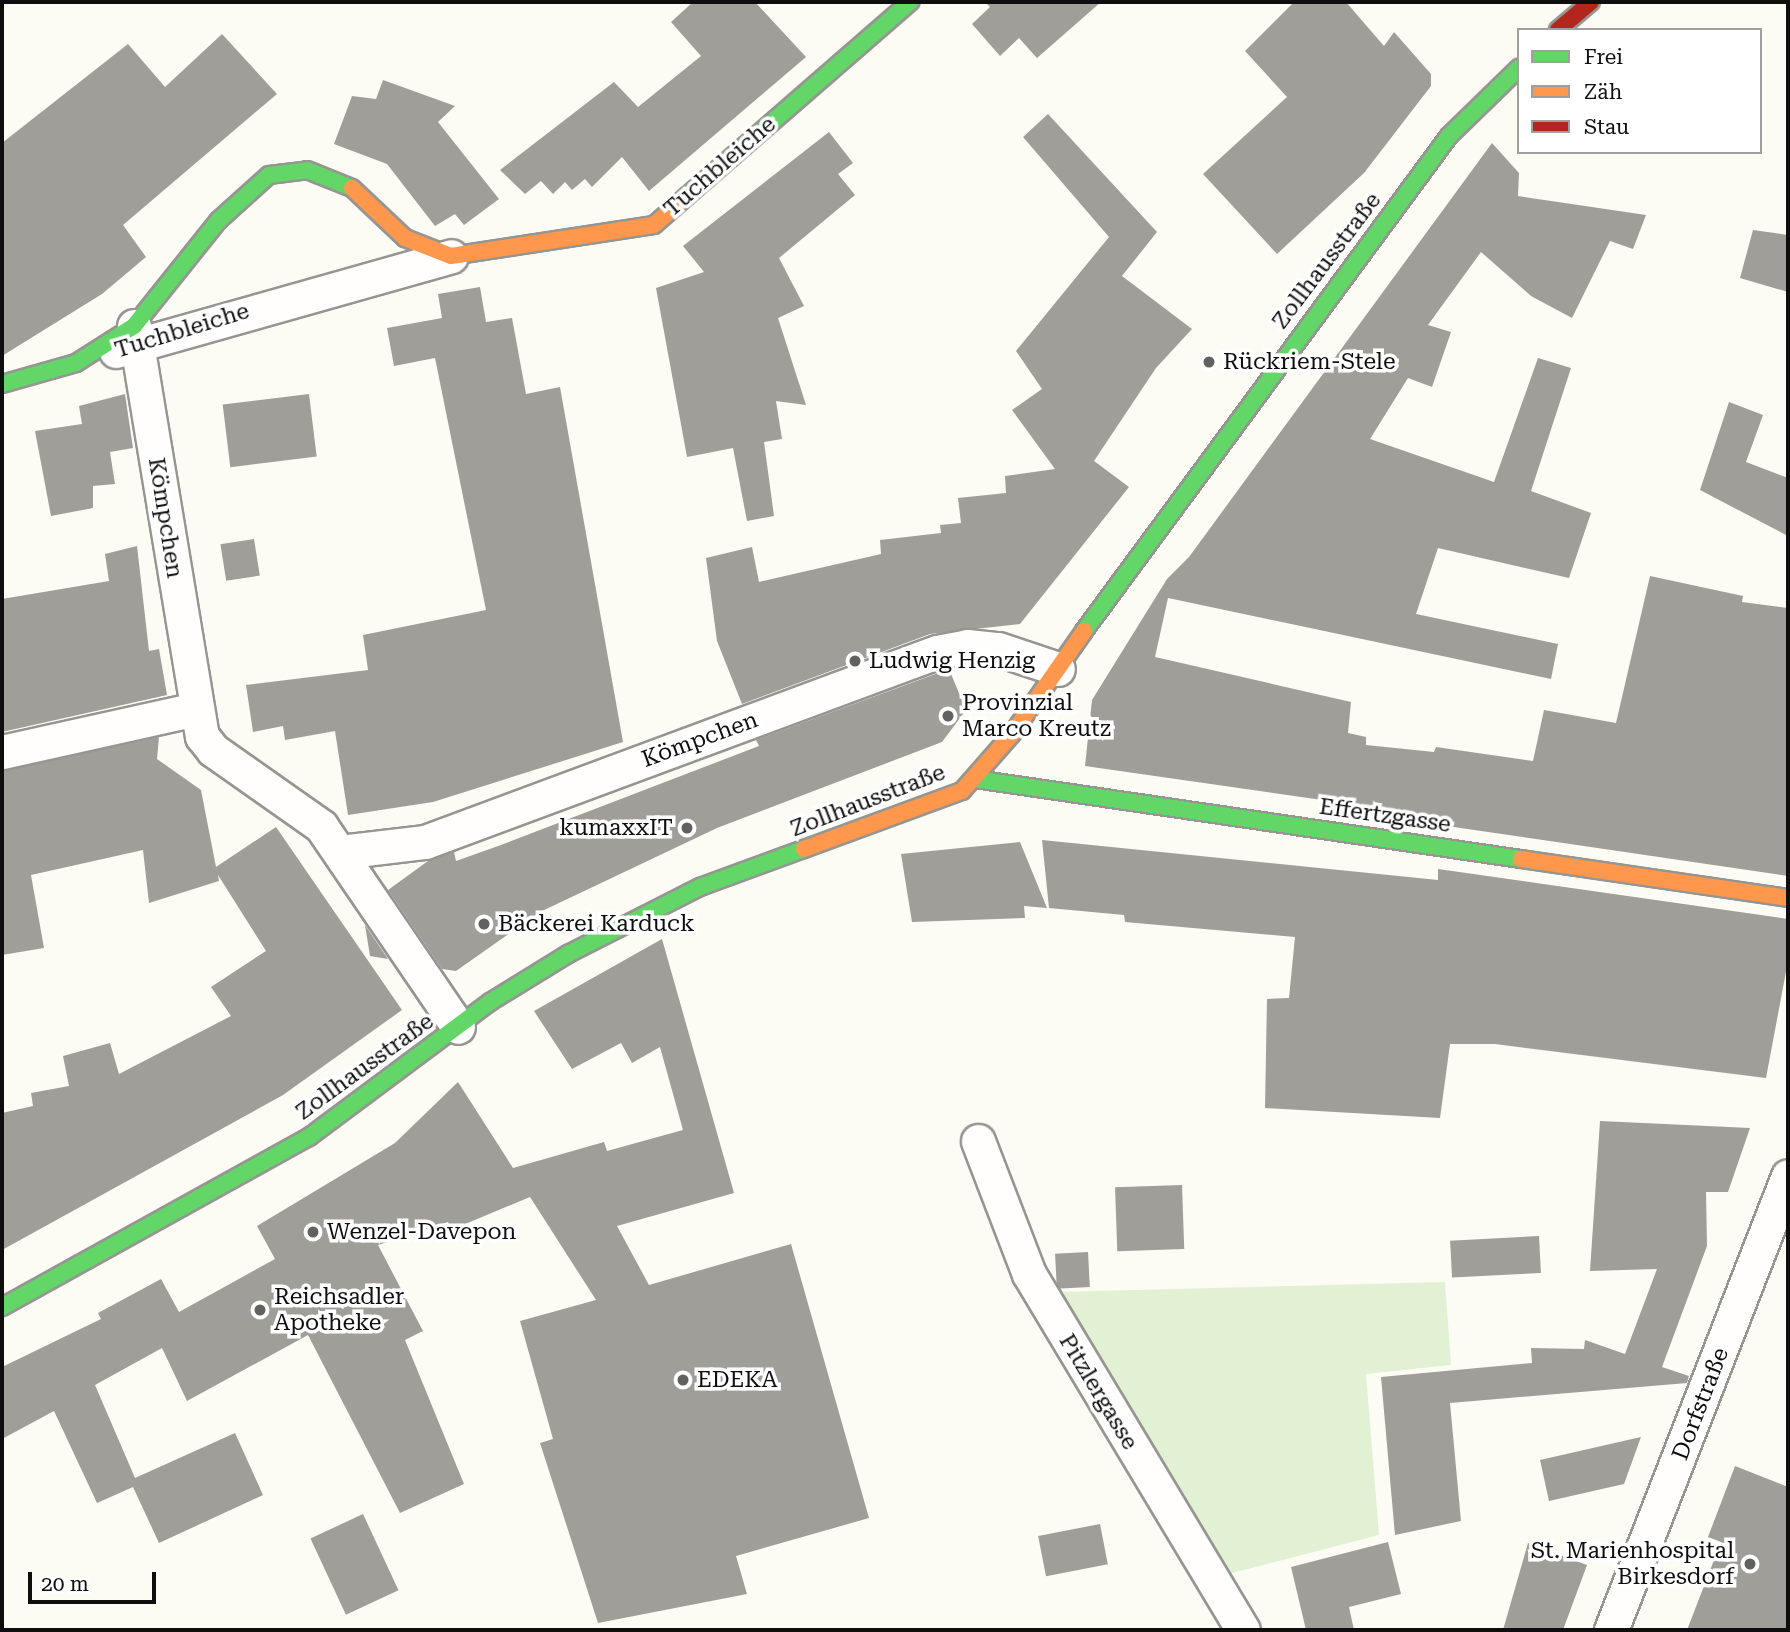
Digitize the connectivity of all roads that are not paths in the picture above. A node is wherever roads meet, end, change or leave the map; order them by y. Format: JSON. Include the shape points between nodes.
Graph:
{"nodes":[{"id":1,"x":910,"y":2,"type":"edge"},
{"id":2,"x":1517,"y":70,"type":"edge"},
{"id":3,"x":451,"y":256,"type":"junction"},
{"id":4,"x":136,"y":335,"type":"junction"},
{"id":5,"x":76,"y":363,"type":"joint"},
{"id":6,"x":2,"y":384,"type":"edge"},
{"id":7,"x":1058,"y":669,"type":"junction"},
{"id":8,"x":196,"y":709,"type":"junction"},
{"id":9,"x":2,"y":752,"type":"edge"},
{"id":10,"x":975,"y":779,"type":"junction"},
{"id":11,"x":340,"y":852,"type":"junction"},
{"id":12,"x":1788,"y":898,"type":"edge"},
{"id":13,"x":458,"y":1027,"type":"junction"},
{"id":14,"x":978,"y":1141,"type":"dead end"},
{"id":15,"x":1788,"y":1176,"type":"edge"},
{"id":16,"x":2,"y":1307,"type":"edge"},
{"id":17,"x":1243,"y":1630,"type":"edge"},
{"id":18,"x":1611,"y":1630,"type":"edge"}],
"edges":[{"from":1,"to":3,"type":"street","name":"Tuchbleiche","via":[[654,225]]},
{"from":2,"to":7,"type":"street","name":"Zollhausstraße","via":[[1449,136],[1178,498]]},
{"from":3,"to":4,"type":"street","name":"Tuchbleiche"},
{"from":3,"to":4,"type":"street","name":"Tuchbleiche","via":[[405,238],[345,181],[307,170],[269,175],[219,220]]},
{"from":4,"to":5,"type":"street","name":"Tuchbleiche"},
{"from":4,"to":8,"type":"street","name":"Kömpchen"},
{"from":5,"to":6,"type":"street","name":"Tuchbleiche"},
{"from":7,"to":10,"type":"street","name":"Zollhausstraße"},
{"from":7,"to":11,"type":"street","name":"Kömpchen","via":[[998,649],[967,646],[937,652],[425,842]]},
{"from":8,"to":9,"type":"street"},
{"from":8,"to":11,"type":"street","name":"Kömpchen","via":[[202,736],[213,750],[321,826]]},
{"from":10,"to":12,"type":"street","name":"Effertzgasse"},
{"from":10,"to":13,"type":"street","name":"Zollhausstraße","via":[[940,803],[700,887],[653,909],[568,954]]},
{"from":11,"to":13,"type":"street","name":"Kömpchen"},
{"from":13,"to":16,"type":"street","name":"Zollhausstraße","via":[[309,1137]]},
{"from":14,"to":17,"type":"street","name":"Pitzlergasse","via":[[1029,1274]]},
{"from":15,"to":18,"type":"street","name":"Dorfstraße"}]}
